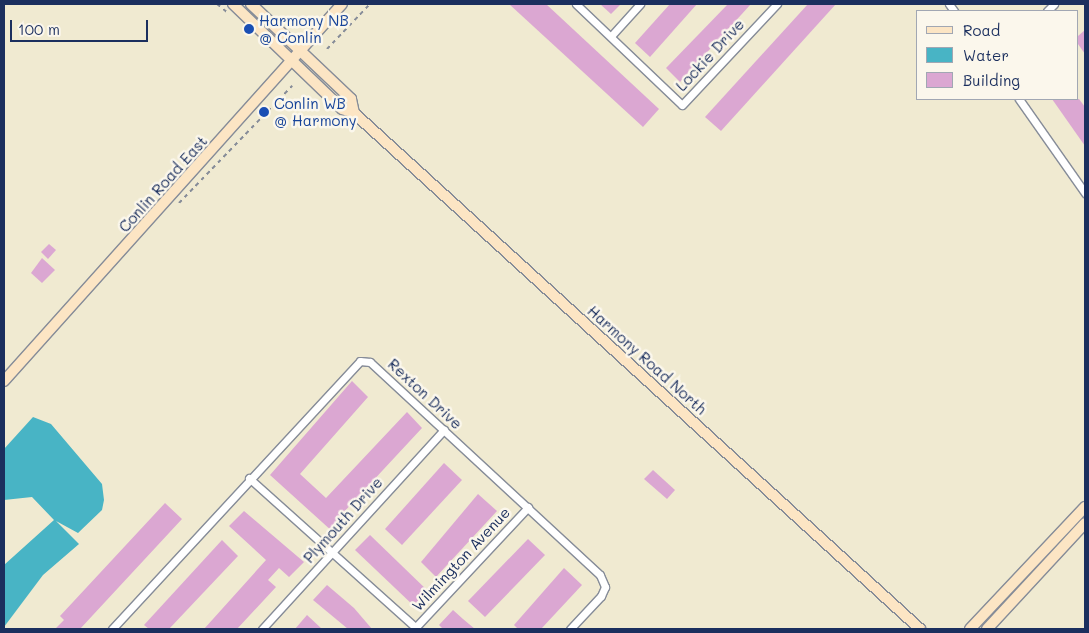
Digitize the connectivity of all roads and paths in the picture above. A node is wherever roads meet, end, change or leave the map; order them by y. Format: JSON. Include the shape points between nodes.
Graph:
{"nodes":[{"id":1,"x":233,"y":4,"type":"edge"},
{"id":2,"x":251,"y":4,"type":"edge"},
{"id":3,"x":342,"y":4,"type":"edge"},
{"id":4,"x":370,"y":4,"type":"edge"},
{"id":5,"x":576,"y":4,"type":"edge"},
{"id":6,"x":640,"y":4,"type":"edge"},
{"id":7,"x":777,"y":4,"type":"edge"},
{"id":8,"x":612,"y":35,"type":"junction"},
{"id":9,"x":327,"y":49,"type":"dead end"},
{"id":10,"x":302,"y":50,"type":"junction"},
{"id":11,"x":292,"y":61,"type":"junction"},
{"id":12,"x":292,"y":86,"type":"dead end"},
{"id":13,"x":1021,"y":100,"type":"edge"},
{"id":14,"x":354,"y":113,"type":"junction"},
{"id":15,"x":1085,"y":193,"type":"edge"},
{"id":16,"x":179,"y":203,"type":"dead end"},
{"id":17,"x":4,"y":381,"type":"edge"},
{"id":18,"x":444,"y":430,"type":"junction"},
{"id":19,"x":249,"y":478,"type":"junction"},
{"id":20,"x":528,"y":507,"type":"junction"},
{"id":21,"x":1085,"y":507,"type":"edge"},
{"id":22,"x":1085,"y":523,"type":"edge"},
{"id":23,"x":330,"y":554,"type":"junction"},
{"id":24,"x":112,"y":629,"type":"edge"},
{"id":25,"x":262,"y":629,"type":"edge"},
{"id":26,"x":415,"y":629,"type":"edge"},
{"id":27,"x":570,"y":629,"type":"edge"},
{"id":28,"x":920,"y":629,"type":"edge"},
{"id":29,"x":970,"y":629,"type":"edge"},
{"id":30,"x":987,"y":629,"type":"edge"}],
"edges":[{"from":1,"to":11,"type":"main road","name":"Harmony Road North"},
{"from":2,"to":10,"type":"main road","name":"Harmony Road North"},
{"from":3,"to":10,"type":"main road","name":"Conlin Road East"},
{"from":4,"to":9,"type":"path"},
{"from":5,"to":8,"type":"street","name":"Lockie Drive"},
{"from":6,"to":8,"type":"street"},
{"from":7,"to":8,"type":"street","name":"Lockie Drive","via":[[682,105]]},
{"from":10,"to":11,"type":"main road","name":"Conlin Road East"},
{"from":10,"to":14,"type":"main road","name":"Harmony Road North","via":[[351,99]]},
{"from":11,"to":14,"type":"main road","name":"Harmony Road North","via":[[342,109]]},
{"from":11,"to":17,"type":"main road","name":"Conlin Road East"},
{"from":12,"to":16,"type":"path"},
{"from":13,"to":15,"type":"street"},
{"from":14,"to":28,"type":"main road","name":"Harmony Road North"},
{"from":18,"to":19,"type":"street","name":"Rexton Drive","via":[[370,362],[360,361]]},
{"from":18,"to":20,"type":"street","name":"Rexton Drive"},
{"from":18,"to":23,"type":"street","name":"Plymouth Drive"},
{"from":19,"to":23,"type":"street"},
{"from":19,"to":24,"type":"street","name":"Rexton Drive"},
{"from":20,"to":26,"type":"street","name":"Wilmington Avenue"},
{"from":20,"to":27,"type":"street","name":"Rexton Drive","via":[[600,575],[605,587]]},
{"from":21,"to":29,"type":"main road"},
{"from":22,"to":30,"type":"main road"},
{"from":23,"to":25,"type":"street","name":"Plymouth Drive"},
{"from":23,"to":26,"type":"street"}]}
